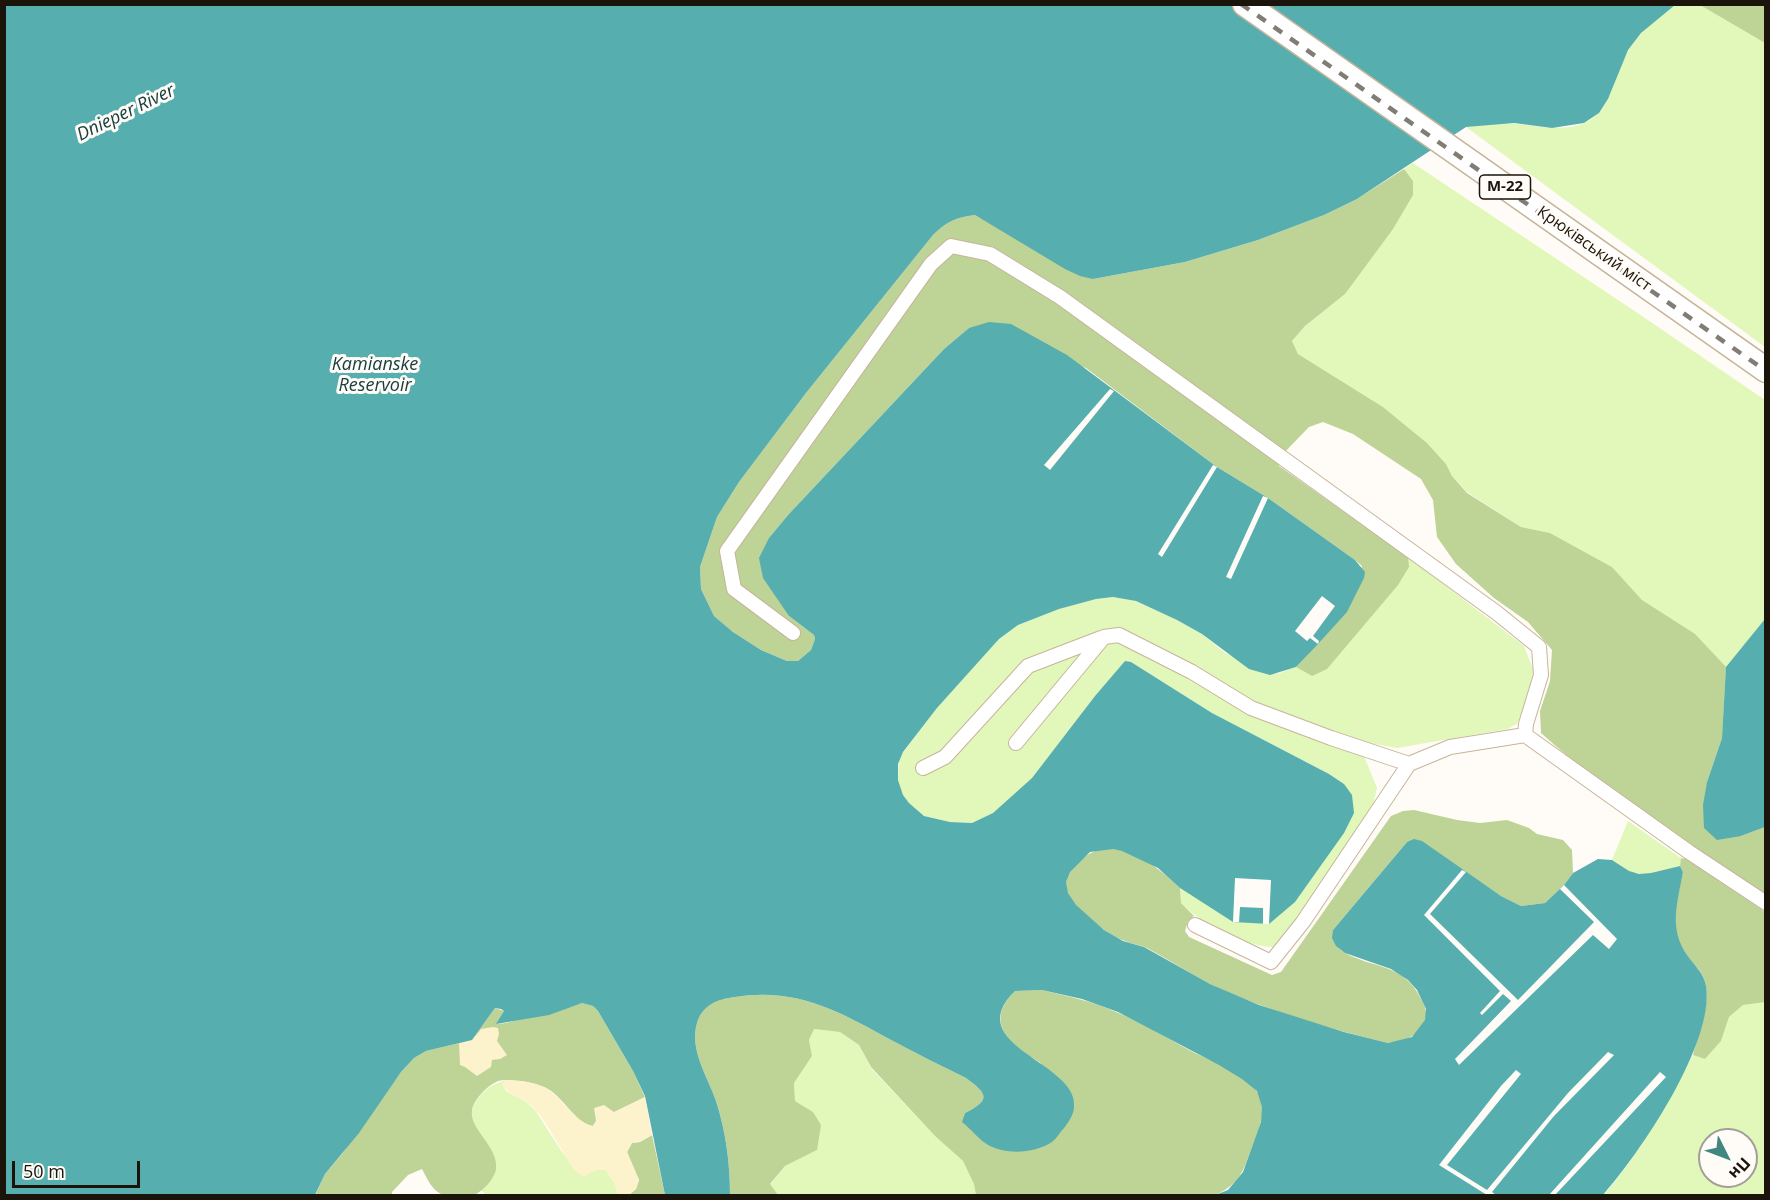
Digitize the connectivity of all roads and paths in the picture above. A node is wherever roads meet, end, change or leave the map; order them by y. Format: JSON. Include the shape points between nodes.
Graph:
{"nodes":[{"id":1,"x":1245,"y":4,"type":"edge"},
{"id":2,"x":1766,"y":370,"type":"edge"},
{"id":3,"x":793,"y":633,"type":"dead end"},
{"id":4,"x":1104,"y":637,"type":"junction"},
{"id":5,"x":1525,"y":735,"type":"junction"},
{"id":6,"x":1016,"y":743,"type":"dead end"},
{"id":7,"x":1409,"y":764,"type":"junction"},
{"id":8,"x":923,"y":768,"type":"dead end"},
{"id":9,"x":1766,"y":903,"type":"edge"},
{"id":10,"x":1195,"y":925,"type":"dead end"}],
"edges":[{"from":1,"to":2,"type":"highway","name":"Крюківський міст","number":"М-22"},
{"from":3,"to":5,"type":"street","via":[[734,589],[728,550],[931,264],[951,246],[990,254],[1060,297],[1539,647],[1541,675]]},
{"from":4,"to":6,"type":"street"},
{"from":4,"to":7,"type":"street","via":[[1119,635],[1251,708]]},
{"from":4,"to":8,"type":"street","via":[[1028,666],[945,757]]},
{"from":5,"to":7,"type":"street","via":[[1450,747]]},
{"from":5,"to":9,"type":"street"},
{"from":7,"to":10,"type":"street","via":[[1303,922],[1271,962]]}]}
